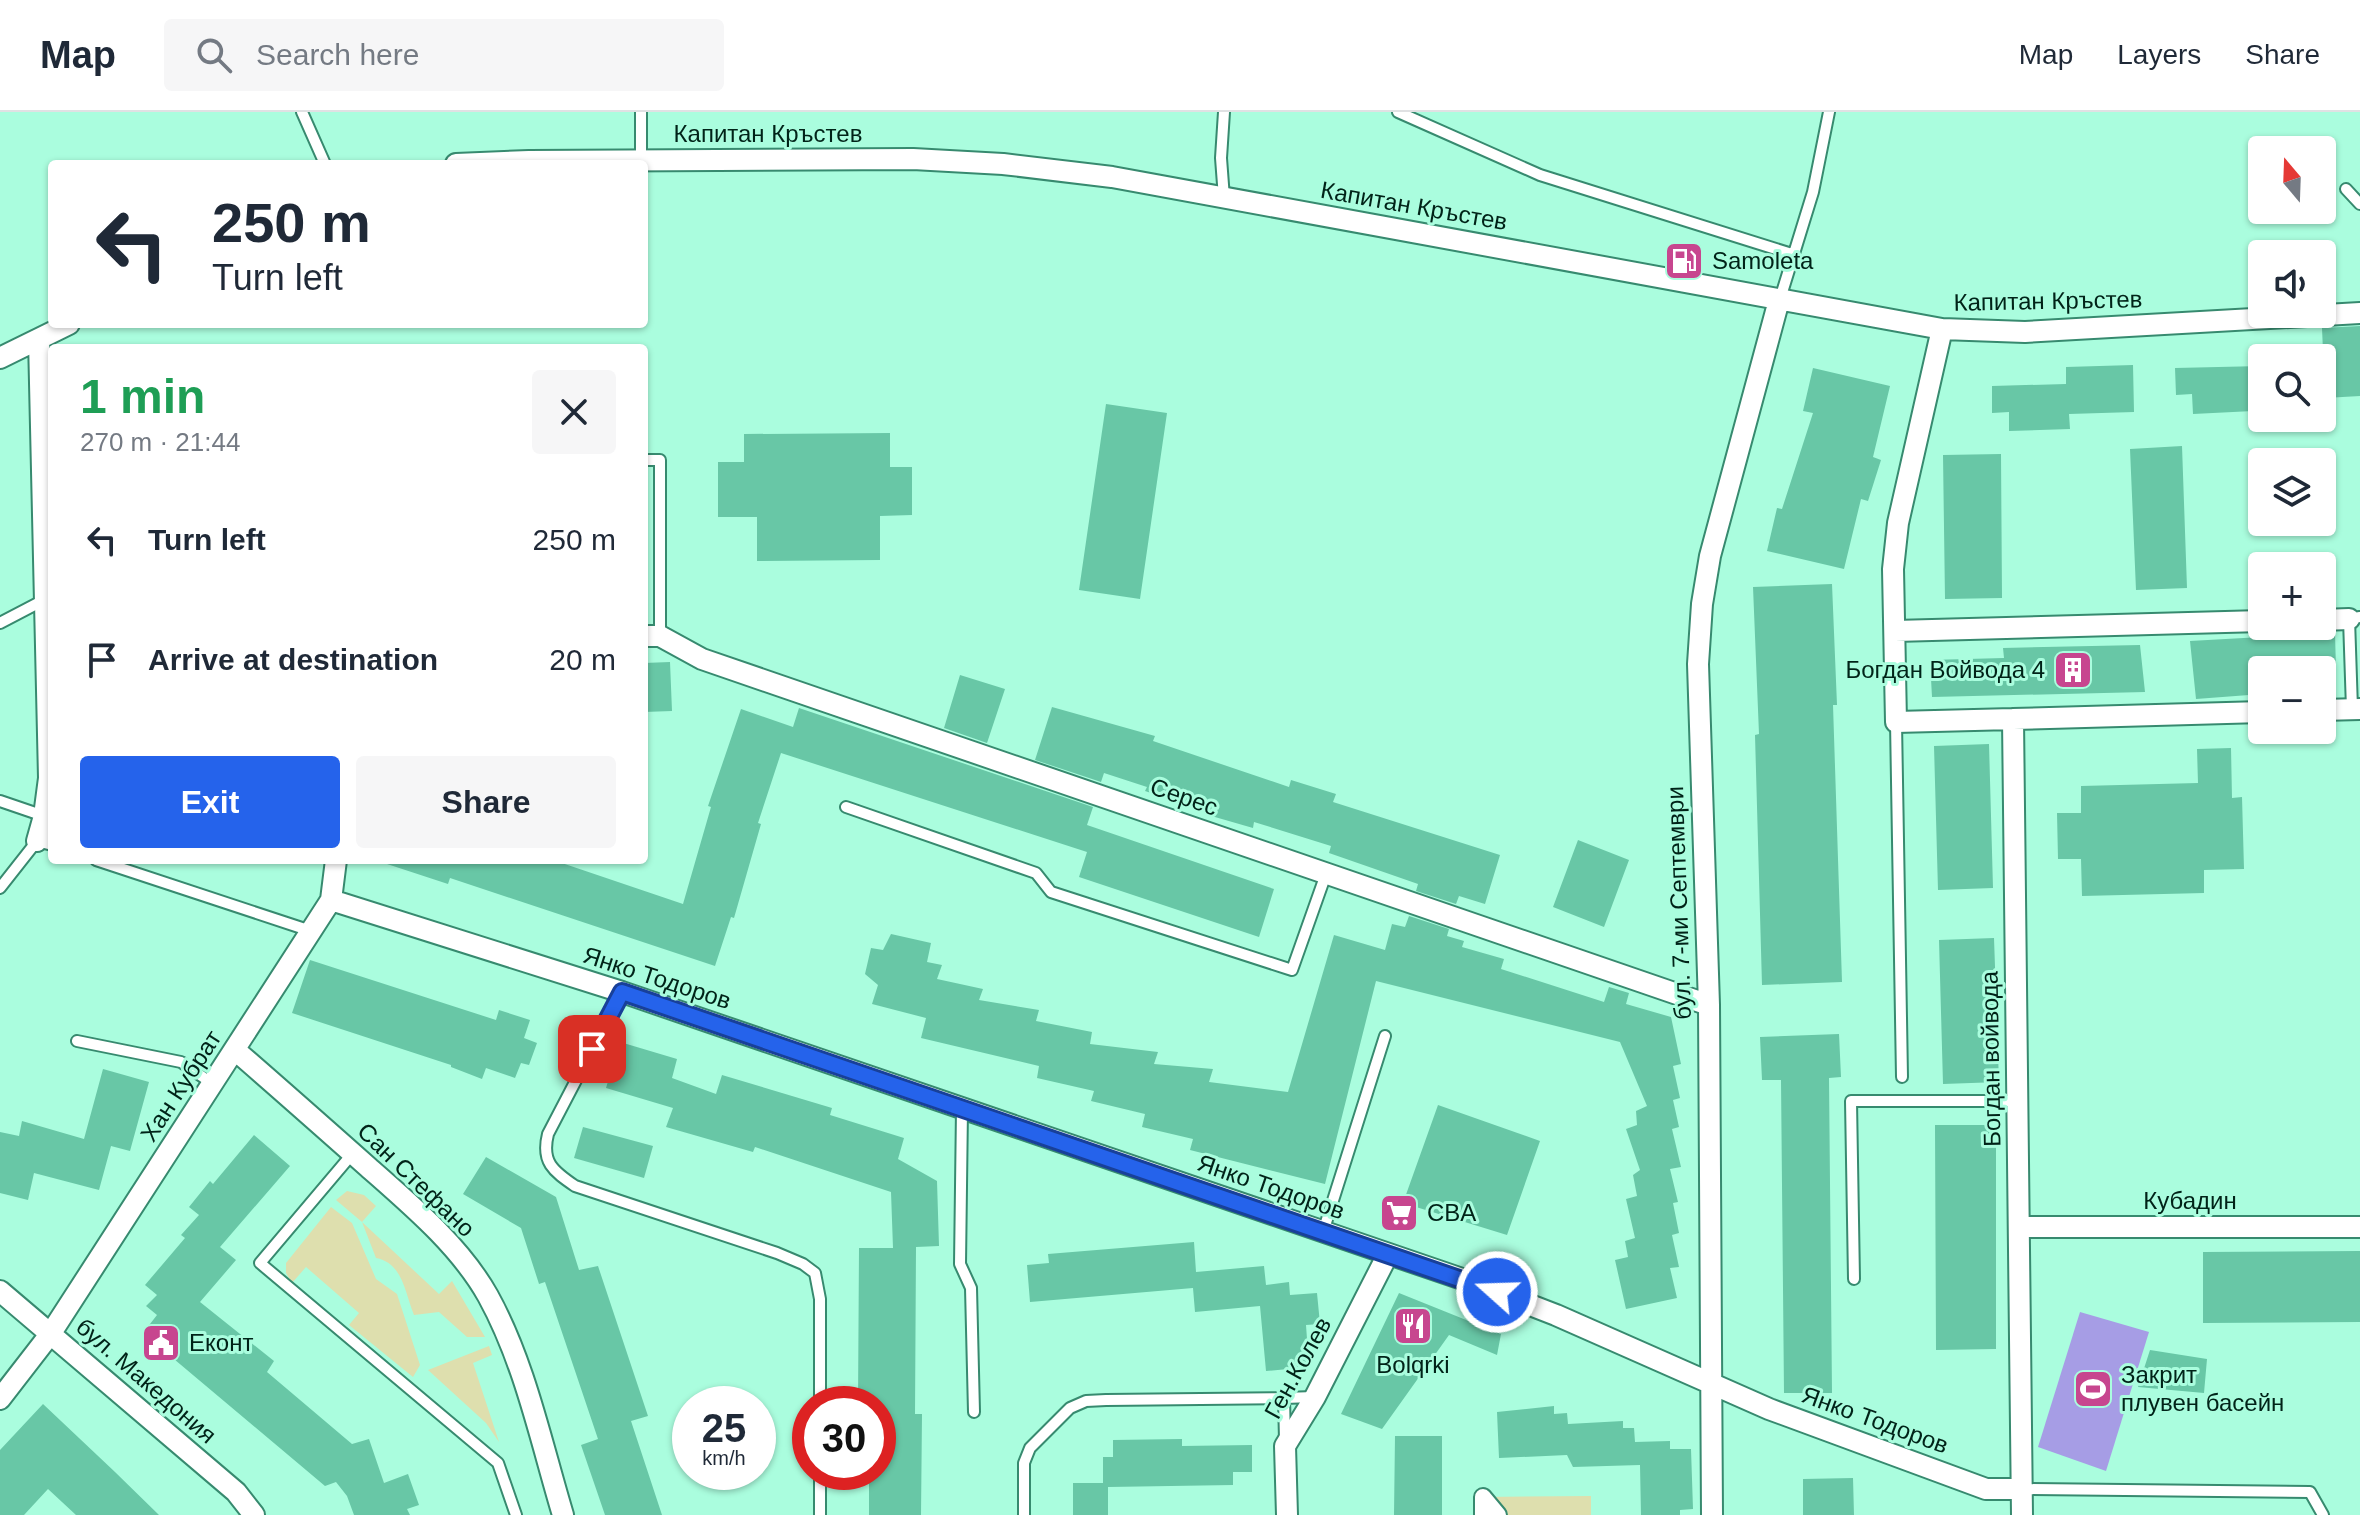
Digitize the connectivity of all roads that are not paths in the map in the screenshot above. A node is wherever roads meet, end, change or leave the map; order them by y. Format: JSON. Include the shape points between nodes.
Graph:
{"nodes":[{"id":1,"x":302,"y":112,"type":"edge"},
{"id":2,"x":641,"y":112,"type":"edge"},
{"id":3,"x":1224,"y":112,"type":"edge"},
{"id":4,"x":1398,"y":112,"type":"edge"},
{"id":5,"x":1829,"y":112,"type":"edge"},
{"id":6,"x":323,"y":160,"type":"edge"},
{"id":7,"x":641,"y":160,"type":"joint"},
{"id":8,"x":2346,"y":189,"type":"dead end"},
{"id":9,"x":1224,"y":198,"type":"junction"},
{"id":10,"x":2360,"y":204,"type":"edge"},
{"id":11,"x":1795,"y":255,"type":"junction"},
{"id":12,"x":1779,"y":300,"type":"junction"},
{"id":13,"x":2360,"y":313,"type":"edge"},
{"id":14,"x":61,"y":328,"type":"edge"},
{"id":15,"x":1942,"y":329,"type":"junction"},
{"id":16,"x":39,"y":339,"type":"junction"},
{"id":17,"x":0,"y":358,"type":"edge"},
{"id":18,"x":648,"y":460,"type":"edge"},
{"id":19,"x":44,"y":600,"type":"junction"},
{"id":20,"x":2354,"y":618,"type":"edge"},
{"id":21,"x":2248,"y":621,"type":"edge"},
{"id":22,"x":0,"y":623,"type":"edge"},
{"id":23,"x":1895,"y":631,"type":"junction"},
{"id":24,"x":652,"y":636,"type":"edge"},
{"id":25,"x":2356,"y":709,"type":"edge"},
{"id":26,"x":2336,"y":710,"type":"edge"},
{"id":27,"x":2248,"y":712,"type":"edge"},
{"id":28,"x":2013,"y":719,"type":"junction"},
{"id":29,"x":1896,"y":722,"type":"junction"},
{"id":30,"x":48,"y":742,"type":"edge"},
{"id":31,"x":48,"y":786,"type":"edge"},
{"id":32,"x":0,"y":801,"type":"edge"},
{"id":33,"x":846,"y":807,"type":"dead end"},
{"id":34,"x":44,"y":816,"type":"junction"},
{"id":35,"x":45,"y":843,"type":"edge"},
{"id":36,"x":108,"y":864,"type":"edge"},
{"id":37,"x":336,"y":864,"type":"edge"},
{"id":38,"x":1326,"y":874,"type":"junction"},
{"id":39,"x":0,"y":888,"type":"edge"},
{"id":40,"x":331,"y":900,"type":"junction"},
{"id":41,"x":311,"y":931,"type":"junction"},
{"id":42,"x":622,"y":992,"type":"junction"},
{"id":43,"x":1709,"y":1005,"type":"junction"},
{"id":44,"x":1385,"y":1036,"type":"dead end"},
{"id":45,"x":77,"y":1041,"type":"dead end"},
{"id":46,"x":235,"y":1050,"type":"junction"},
{"id":47,"x":1902,"y":1077,"type":"dead end"},
{"id":48,"x":213,"y":1084,"type":"junction"},
{"id":49,"x":2018,"y":1101,"type":"junction"},
{"id":50,"x":962,"y":1109,"type":"junction"},
{"id":51,"x":353,"y":1153,"type":"junction"},
{"id":52,"x":2020,"y":1227,"type":"junction"},
{"id":53,"x":2360,"y":1227,"type":"edge"},
{"id":54,"x":1323,"y":1232,"type":"junction"},
{"id":55,"x":1388,"y":1254,"type":"junction"},
{"id":56,"x":1854,"y":1279,"type":"dead end"},
{"id":57,"x":0,"y":1291,"type":"edge"},
{"id":58,"x":51,"y":1333,"type":"junction"},
{"id":59,"x":1711,"y":1384,"type":"junction"},
{"id":60,"x":820,"y":1386,"type":"edge"},
{"id":61,"x":1315,"y":1397,"type":"junction"},
{"id":62,"x":1284,"y":1398,"type":"junction"},
{"id":63,"x":0,"y":1399,"type":"edge"},
{"id":64,"x":974,"y":1412,"type":"dead end"},
{"id":65,"x":1285,"y":1446,"type":"junction"},
{"id":66,"x":2021,"y":1489,"type":"junction"},
{"id":67,"x":820,"y":1490,"type":"edge"},
{"id":68,"x":254,"y":1515,"type":"edge"},
{"id":69,"x":516,"y":1515,"type":"edge"},
{"id":70,"x":563,"y":1515,"type":"edge"},
{"id":71,"x":820,"y":1515,"type":"edge"},
{"id":72,"x":1024,"y":1515,"type":"edge"},
{"id":73,"x":1287,"y":1515,"type":"edge"},
{"id":74,"x":1483,"y":1515,"type":"edge"},
{"id":75,"x":1498,"y":1515,"type":"edge"},
{"id":76,"x":1712,"y":1515,"type":"edge"},
{"id":77,"x":2022,"y":1515,"type":"edge"},
{"id":78,"x":2323,"y":1515,"type":"edge"}],
"edges":[{"from":1,"to":6,"type":"lane"},
{"from":2,"to":7,"type":"lane"},
{"from":3,"to":9,"type":"lane"},
{"from":4,"to":11,"type":"lane","via":[[1540,175]]},
{"from":5,"to":11,"type":"lane"},
{"from":7,"to":9,"type":"street","name":"Капитан Кръстев","via":[[913,159],[1003,164]]},
{"from":8,"to":10,"type":"lane"},
{"from":9,"to":12,"type":"street","name":"Капитан Кръстев"},
{"from":11,"to":12,"type":"lane"},
{"from":12,"to":15,"type":"street","name":"Капитан Кръстев"},
{"from":12,"to":43,"type":"street","name":"бул. 7-ми Септември","via":[[1710,556],[1702,604],[1698,664]]},
{"from":13,"to":15,"type":"street","name":"Капитан Кръстев","via":[[2025,332]]},
{"from":14,"to":16,"type":"street"},
{"from":15,"to":23,"type":"street","via":[[1898,523]]},
{"from":16,"to":17,"type":"street"},
{"from":16,"to":19,"type":"street"},
{"from":18,"to":24,"type":"lane","via":[[660,460]]},
{"from":19,"to":22,"type":"lane"},
{"from":19,"to":30,"type":"street"},
{"from":20,"to":25,"type":"lane"},
{"from":21,"to":23,"type":"street"},
{"from":23,"to":29,"type":"street"},
{"from":24,"to":38,"type":"street","name":"Серес","via":[[702,659]]},
{"from":25,"to":26,"type":"street"},
{"from":27,"to":28,"type":"street"},
{"from":28,"to":29,"type":"street"},
{"from":28,"to":49,"type":"street","name":"Богдан войвода"},
{"from":29,"to":47,"type":"lane"},
{"from":31,"to":34,"type":"street"},
{"from":32,"to":34,"type":"lane"},
{"from":33,"to":38,"type":"lane","via":[[1036,873],[1051,892],[1292,970]]},
{"from":34,"to":35,"type":"street"},
{"from":35,"to":39,"type":"lane"},
{"from":36,"to":41,"type":"lane"},
{"from":37,"to":40,"type":"street","name":"Хан Кубрат"},
{"from":38,"to":43,"type":"street","name":"Серес"},
{"from":40,"to":41,"type":"street","name":"Хан Кубрат"},
{"from":40,"to":42,"type":"street","name":"Янко Тодоров"},
{"from":41,"to":46,"type":"street","name":"Хан Кубрат"},
{"from":42,"to":50,"type":"street","name":"Янко Тодоров"},
{"from":42,"to":60,"type":"lane","via":[[548,1134],[547,1160],[575,1186],[777,1253],[815,1273]]},
{"from":43,"to":59,"type":"street","name":"бул. 7-ми Септември"},
{"from":44,"to":54,"type":"lane"},
{"from":45,"to":48,"type":"lane","via":[[181,1062]]},
{"from":46,"to":48,"type":"street","name":"Хан Кубрат"},
{"from":46,"to":51,"type":"street","name":"Сан Стефано"},
{"from":48,"to":58,"type":"street","name":"Хан Кубрат"},
{"from":49,"to":52,"type":"street","name":"Богдан войвода"},
{"from":49,"to":56,"type":"lane","via":[[1851,1101]]},
{"from":50,"to":54,"type":"street","name":"Янко Тодоров"},
{"from":50,"to":64,"type":"lane","via":[[960,1264],[971,1288]]},
{"from":51,"to":69,"type":"lane","via":[[260,1263],[498,1463]]},
{"from":51,"to":70,"type":"street","name":"Сан Стефано","via":[[416,1209],[486,1293],[518,1366]]},
{"from":52,"to":53,"type":"street","name":"Кубадин"},
{"from":52,"to":66,"type":"street","name":"Богдан войвода"},
{"from":54,"to":55,"type":"street","name":"Янко Тодоров"},
{"from":55,"to":59,"type":"street","name":"Янко Тодоров","via":[[1556,1315]]},
{"from":55,"to":61,"type":"street","name":"Ген.Колев"},
{"from":57,"to":58,"type":"street","name":"бул. Македония"},
{"from":58,"to":63,"type":"street","name":"Хан Кубрат"},
{"from":58,"to":68,"type":"street","name":"бул. Македония","via":[[236,1492]]},
{"from":59,"to":66,"type":"street","name":"Янко Тодоров","via":[[1986,1489]]},
{"from":59,"to":76,"type":"street","name":"бул. 7-ми Септември"},
{"from":61,"to":62,"type":"lane"},
{"from":61,"to":65,"type":"street","name":"Ген.Колев"},
{"from":62,"to":65,"type":"lane"},
{"from":62,"to":72,"type":"lane","via":[[1106,1400],[1070,1408],[1030,1448],[1024,1463]]},
{"from":65,"to":73,"type":"street","name":"Ген.Колев"},
{"from":66,"to":77,"type":"street","name":"Богдан войвода"},
{"from":66,"to":78,"type":"lane","name":"Янко Тодоров","via":[[2310,1492]]},
{"from":67,"to":71,"type":"lane"},
{"from":74,"to":75,"type":"street","via":[[1483,1497]]}]}
